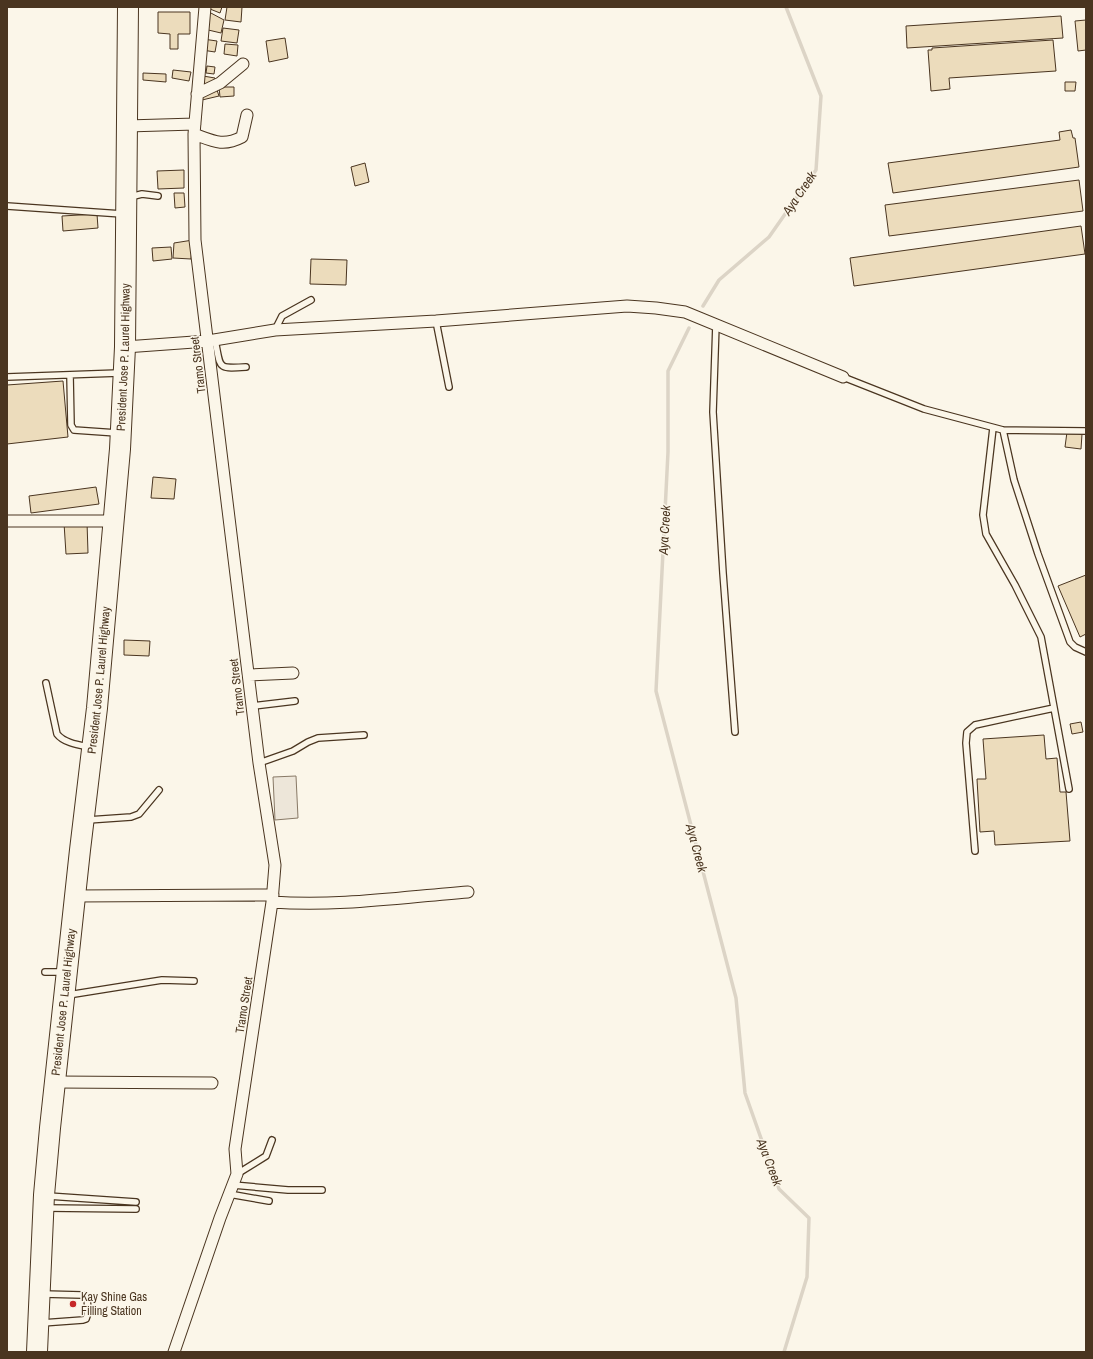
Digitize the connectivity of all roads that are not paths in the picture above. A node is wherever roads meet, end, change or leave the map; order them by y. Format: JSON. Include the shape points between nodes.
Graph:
{"nodes":[{"id":1,"x":128,"y":7,"type":"edge"},
{"id":2,"x":205,"y":7,"type":"edge"},
{"id":3,"x":243,"y":64,"type":"dead end"},
{"id":4,"x":197,"y":94,"type":"junction"},
{"id":5,"x":247,"y":115,"type":"dead end"},
{"id":6,"x":127,"y":126,"type":"junction"},
{"id":7,"x":194,"y":129,"type":"junction"},
{"id":8,"x":158,"y":196,"type":"dead end"},
{"id":9,"x":7,"y":206,"type":"edge"},
{"id":10,"x":126,"y":207,"type":"junction"},
{"id":11,"x":312,"y":300,"type":"dead end"},
{"id":12,"x":436,"y":321,"type":"junction"},
{"id":13,"x":716,"y":324,"type":"junction"},
{"id":14,"x":275,"y":330,"type":"junction"},
{"id":15,"x":212,"y":341,"type":"junction"},
{"id":16,"x":125,"y":347,"type":"junction"},
{"id":17,"x":246,"y":367,"type":"dead end"},
{"id":18,"x":124,"y":373,"type":"junction"},
{"id":19,"x":70,"y":375,"type":"junction"},
{"id":20,"x":7,"y":377,"type":"edge"},
{"id":21,"x":843,"y":377,"type":"joint"},
{"id":22,"x":449,"y":387,"type":"dead end"},
{"id":23,"x":993,"y":428,"type":"junction"},
{"id":24,"x":1003,"y":430,"type":"junction"},
{"id":25,"x":1086,"y":432,"type":"edge"},
{"id":26,"x":120,"y":433,"type":"junction"},
{"id":27,"x":7,"y":521,"type":"edge"},
{"id":28,"x":114,"y":521,"type":"junction"},
{"id":29,"x":1086,"y":652,"type":"edge"},
{"id":30,"x":293,"y":672,"type":"dead end"},
{"id":31,"x":249,"y":675,"type":"junction"},
{"id":32,"x":46,"y":683,"type":"dead end"},
{"id":33,"x":295,"y":702,"type":"dead end"},
{"id":34,"x":253,"y":706,"type":"junction"},
{"id":35,"x":1054,"y":708,"type":"junction"},
{"id":36,"x":734,"y":732,"type":"dead end"},
{"id":37,"x":364,"y":735,"type":"dead end"},
{"id":38,"x":92,"y":748,"type":"junction"},
{"id":39,"x":259,"y":763,"type":"junction"},
{"id":40,"x":1069,"y":789,"type":"dead end"},
{"id":41,"x":159,"y":790,"type":"dead end"},
{"id":42,"x":83,"y":820,"type":"junction"},
{"id":43,"x":975,"y":851,"type":"dead end"},
{"id":44,"x":468,"y":892,"type":"dead end"},
{"id":45,"x":75,"y":896,"type":"junction"},
{"id":46,"x":273,"y":899,"type":"junction"},
{"id":47,"x":45,"y":972,"type":"dead end"},
{"id":48,"x":67,"y":972,"type":"junction"},
{"id":49,"x":194,"y":981,"type":"dead end"},
{"id":50,"x":65,"y":995,"type":"junction"},
{"id":51,"x":55,"y":1082,"type":"junction"},
{"id":52,"x":212,"y":1083,"type":"dead end"},
{"id":53,"x":272,"y":1140,"type":"dead end"},
{"id":54,"x":237,"y":1174,"type":"junction"},
{"id":55,"x":231,"y":1190,"type":"junction"},
{"id":56,"x":322,"y":1190,"type":"dead end"},
{"id":57,"x":269,"y":1201,"type":"dead end"},
{"id":58,"x":44,"y":1202,"type":"junction"},
{"id":59,"x":136,"y":1202,"type":"dead end"},
{"id":60,"x":136,"y":1209,"type":"dead end"},
{"id":61,"x":39,"y":1294,"type":"junction"},
{"id":62,"x":38,"y":1323,"type":"junction"},
{"id":63,"x":37,"y":1352,"type":"edge"},
{"id":64,"x":174,"y":1352,"type":"edge"}],
"edges":[{"from":1,"to":6,"type":"highway","name":"President Jose P. Laurel Highway"},
{"from":2,"to":4,"type":"street","name":"Tramo Street"},
{"from":3,"to":4,"type":"street","via":[[211,89]]},
{"from":4,"to":7,"type":"street","name":"Tramo Street"},
{"from":5,"to":7,"type":"street","via":[[242,137],[227,143],[215,141]]},
{"from":6,"to":7,"type":"street"},
{"from":6,"to":10,"type":"highway","name":"President Jose P. Laurel Highway"},
{"from":7,"to":15,"type":"street","name":"Tramo Street","via":[[195,240]]},
{"from":8,"to":10,"type":"lane","via":[[142,194]]},
{"from":9,"to":10,"type":"lane"},
{"from":10,"to":16,"type":"highway","name":"President Jose P. Laurel Highway"},
{"from":11,"to":14,"type":"lane","via":[[282,316]]},
{"from":12,"to":13,"type":"street","via":[[627,306],[685,312]]},
{"from":12,"to":14,"type":"street"},
{"from":12,"to":22,"type":"lane"},
{"from":13,"to":21,"type":"street"},
{"from":13,"to":36,"type":"lane","via":[[713,412]]},
{"from":14,"to":15,"type":"street"},
{"from":15,"to":16,"type":"street"},
{"from":15,"to":17,"type":"lane","via":[[224,367]]},
{"from":15,"to":31,"type":"street","name":"Tramo Street"},
{"from":16,"to":18,"type":"highway","name":"President Jose P. Laurel Highway"},
{"from":18,"to":19,"type":"lane"},
{"from":18,"to":26,"type":"highway","name":"President Jose P. Laurel Highway"},
{"from":19,"to":20,"type":"lane"},
{"from":19,"to":26,"type":"lane","via":[[71,425],[74,430]]},
{"from":21,"to":23,"type":"lane","via":[[924,409]]},
{"from":23,"to":24,"type":"lane"},
{"from":23,"to":35,"type":"lane","via":[[983,514],[986,534],[1041,637]]},
{"from":24,"to":25,"type":"lane"},
{"from":24,"to":29,"type":"lane","via":[[1014,480],[1035,547],[1070,642]]},
{"from":26,"to":28,"type":"highway","name":"President Jose P. Laurel Highway"},
{"from":27,"to":28,"type":"street"},
{"from":28,"to":38,"type":"highway","name":"President Jose P. Laurel Highway"},
{"from":30,"to":31,"type":"street"},
{"from":31,"to":34,"type":"street","name":"Tramo Street"},
{"from":32,"to":38,"type":"lane","via":[[57,734],[67,742]]},
{"from":33,"to":34,"type":"lane"},
{"from":34,"to":39,"type":"street","name":"Tramo Street"},
{"from":35,"to":40,"type":"lane"},
{"from":35,"to":43,"type":"lane","via":[[975,725],[967,732]]},
{"from":37,"to":39,"type":"lane","via":[[318,738],[293,751]]},
{"from":38,"to":42,"type":"highway","name":"President Jose P. Laurel Highway"},
{"from":39,"to":46,"type":"street","name":"Tramo Street","via":[[275,865]]},
{"from":41,"to":42,"type":"lane","via":[[139,814],[131,817]]},
{"from":42,"to":45,"type":"highway","name":"President Jose P. Laurel Highway"},
{"from":44,"to":46,"type":"street","via":[[298,904]]},
{"from":45,"to":46,"type":"street"},
{"from":45,"to":48,"type":"highway","name":"President Jose P. Laurel Highway"},
{"from":46,"to":54,"type":"street","name":"Tramo Street","via":[[235,1149]]},
{"from":47,"to":48,"type":"lane"},
{"from":48,"to":50,"type":"highway","name":"President Jose P. Laurel Highway"},
{"from":49,"to":50,"type":"lane","via":[[162,980]]},
{"from":50,"to":51,"type":"highway","name":"President Jose P. Laurel Highway"},
{"from":51,"to":52,"type":"street"},
{"from":51,"to":58,"type":"highway","name":"President Jose P. Laurel Highway"},
{"from":53,"to":54,"type":"lane","via":[[266,1156]]},
{"from":54,"to":55,"type":"street","name":"Tramo Street"},
{"from":55,"to":56,"type":"lane"},
{"from":55,"to":57,"type":"lane"},
{"from":55,"to":64,"type":"street","name":"Tramo Street"},
{"from":58,"to":59,"type":"lane"},
{"from":58,"to":60,"type":"lane"},
{"from":58,"to":61,"type":"highway","name":"President Jose P. Laurel Highway"},
{"from":61,"to":62,"type":"highway","name":"President Jose P. Laurel Highway"},
{"from":61,"to":62,"type":"lane","via":[[82,1295],[86,1297],[88,1315],[83,1320]]},
{"from":62,"to":63,"type":"highway","name":"President Jose P. Laurel Highway"}]}
